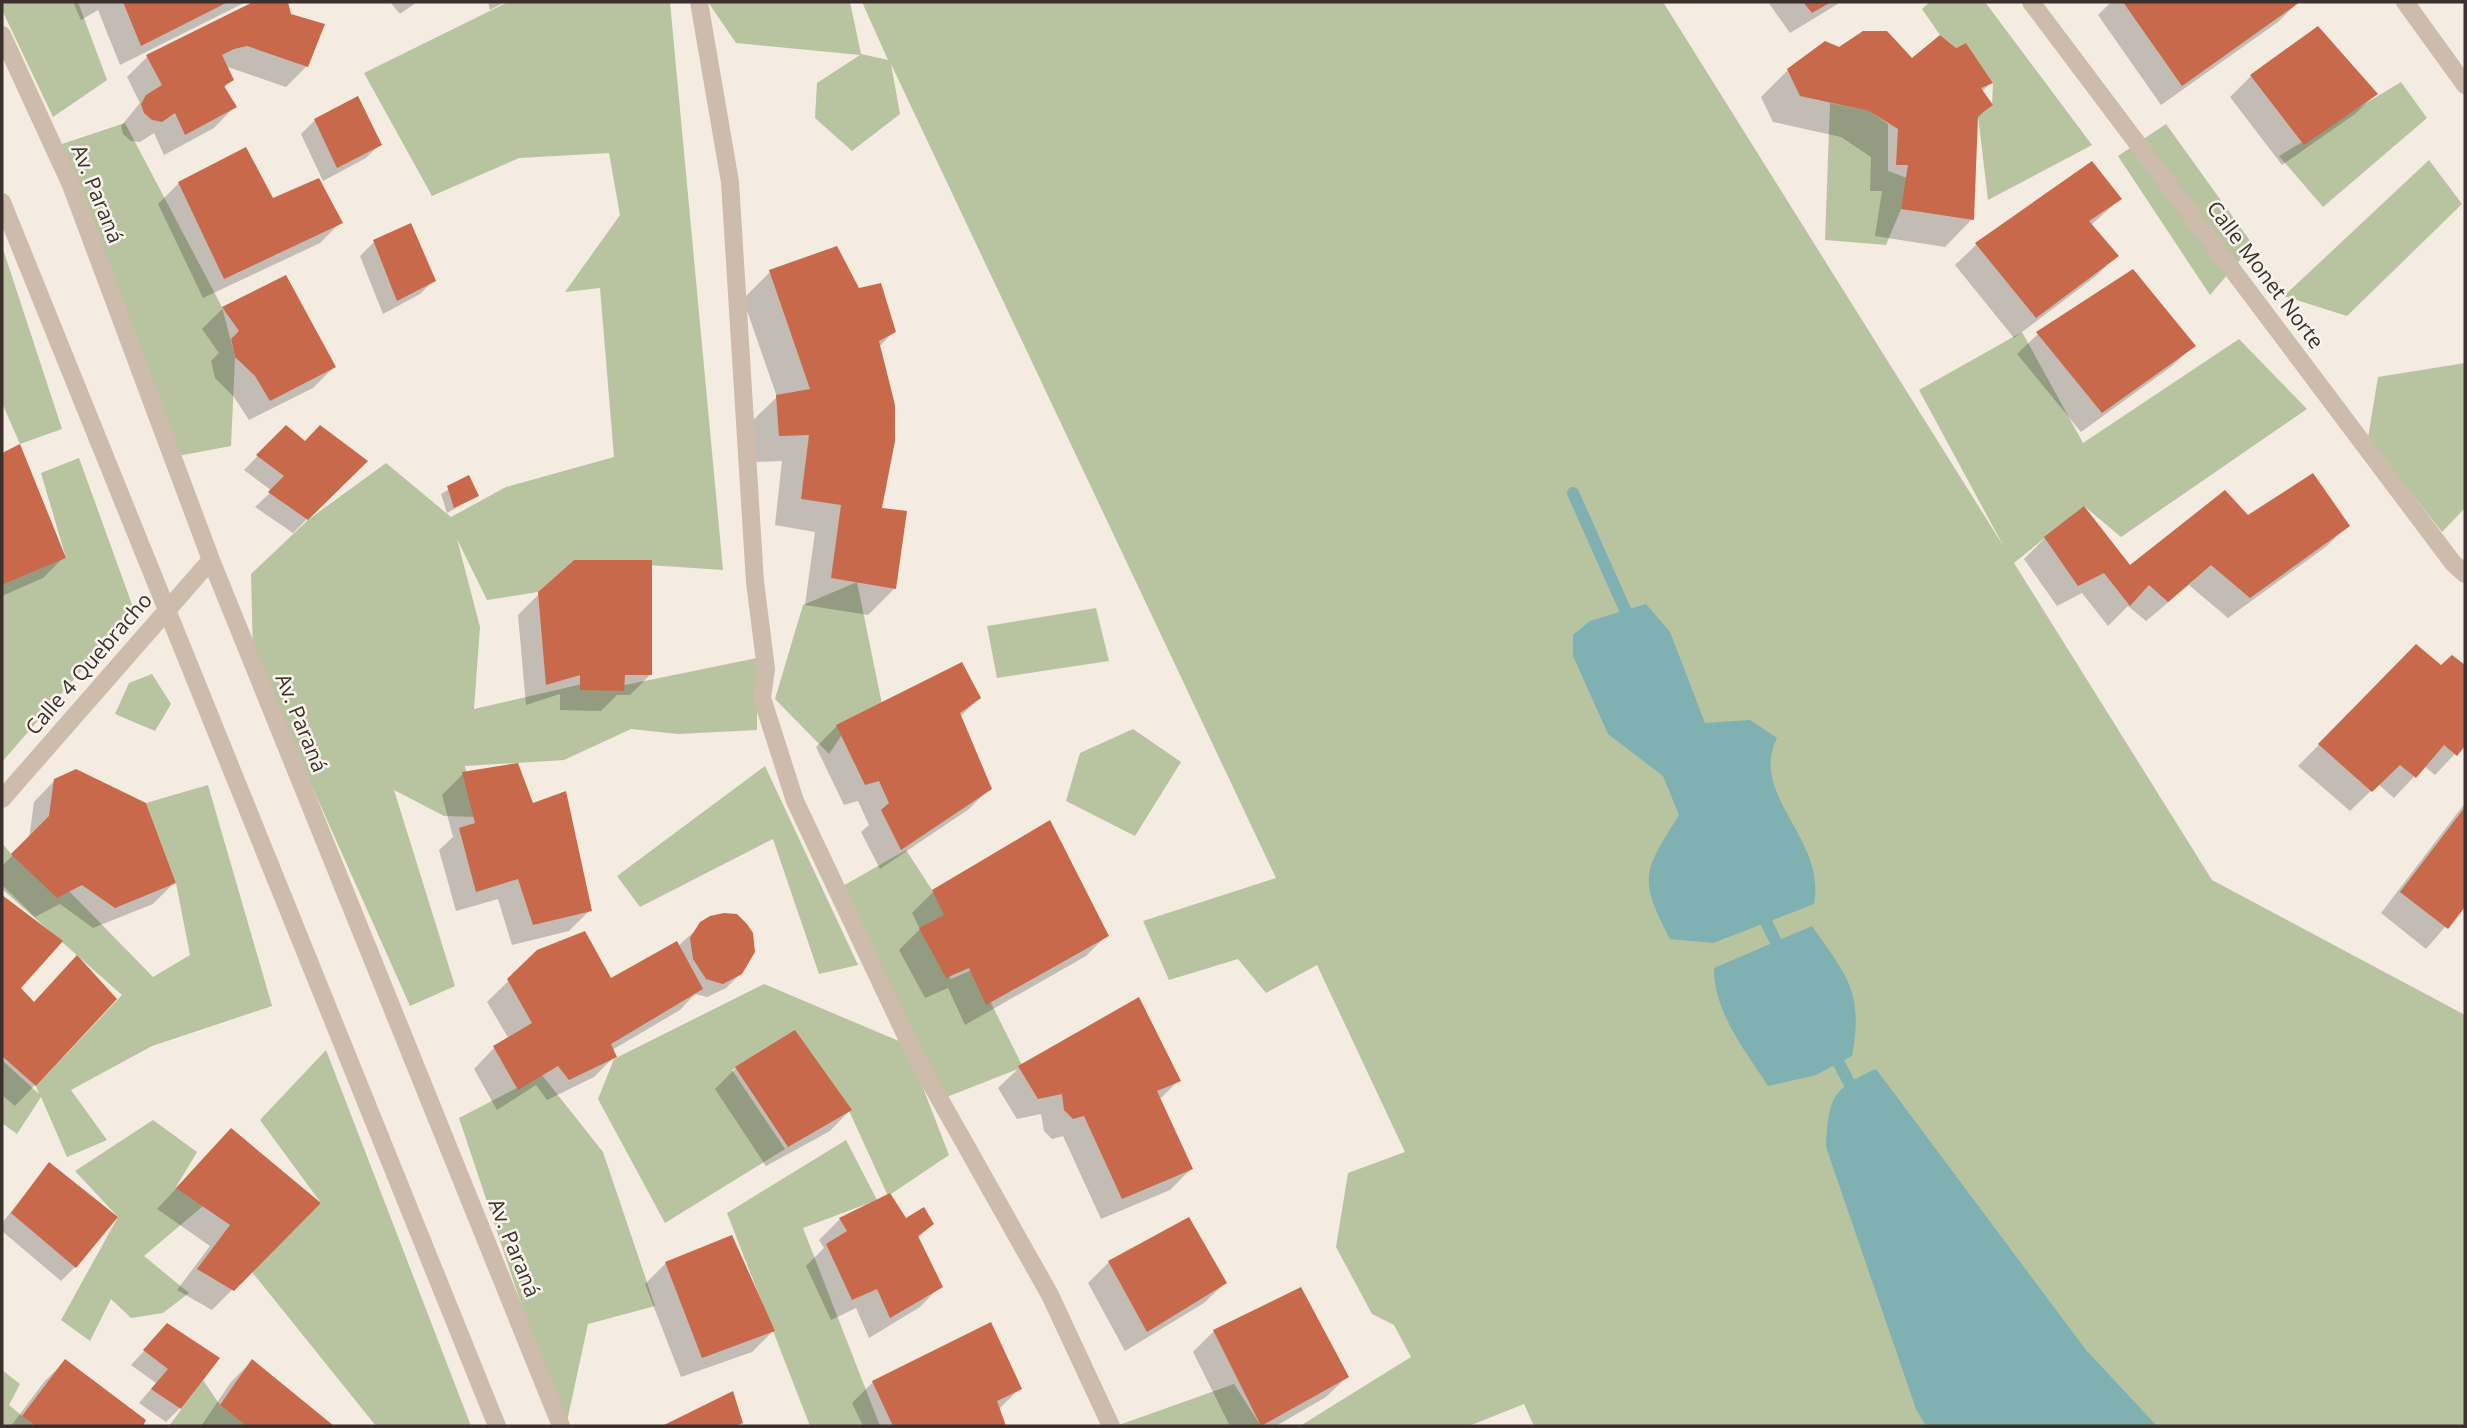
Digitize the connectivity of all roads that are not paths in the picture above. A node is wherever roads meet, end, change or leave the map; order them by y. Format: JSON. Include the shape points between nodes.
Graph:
{"nodes":[{"id":1,"x":699,"y":2,"type":"edge"},
{"id":2,"x":2031,"y":2,"type":"edge"},
{"id":3,"x":2405,"y":2,"type":"edge"},
{"id":4,"x":2,"y":35,"type":"edge"},
{"id":5,"x":2465,"y":84,"type":"edge"},
{"id":6,"x":2,"y":202,"type":"edge"},
{"id":7,"x":211,"y":560,"type":"junction"},
{"id":8,"x":2465,"y":574,"type":"edge"},
{"id":9,"x":166,"y":609,"type":"junction"},
{"id":10,"x":2,"y":799,"type":"edge"},
{"id":11,"x":497,"y":1426,"type":"edge"},
{"id":12,"x":561,"y":1426,"type":"edge"},
{"id":13,"x":1111,"y":1426,"type":"edge"}],
"edges":[{"from":1,"to":13,"type":"street","via":[[730,181],[755,582],[766,669],[762,698],[795,801],[916,1057],[1050,1295]]},
{"from":2,"to":8,"type":"street","name":"Calle Monet Norte"},
{"from":3,"to":5,"type":"street"},
{"from":4,"to":7,"type":"street","name":"Av. Paraná","via":[[71,185]]},
{"from":6,"to":9,"type":"street"},
{"from":7,"to":9,"type":"street","name":"Calle 4 Quebracho"},
{"from":7,"to":12,"type":"street","name":"Av. Paraná"},
{"from":9,"to":10,"type":"street","name":"Calle 4 Quebracho"},
{"from":9,"to":11,"type":"street"}]}
